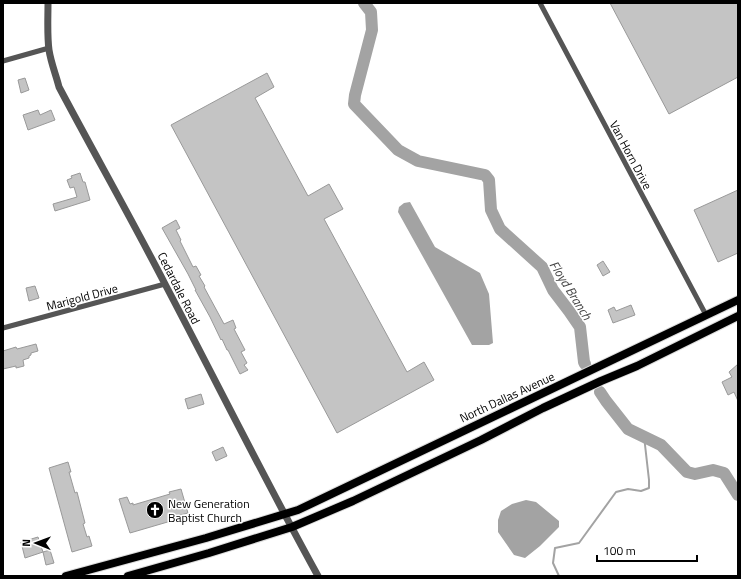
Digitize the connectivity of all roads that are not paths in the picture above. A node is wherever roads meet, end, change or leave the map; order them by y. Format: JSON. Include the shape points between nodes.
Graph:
{"nodes":[{"id":1,"x":48,"y":3,"type":"edge"},
{"id":2,"x":540,"y":3,"type":"edge"},
{"id":3,"x":49,"y":48,"type":"junction"},
{"id":4,"x":3,"y":61,"type":"edge"},
{"id":5,"x":165,"y":284,"type":"junction"},
{"id":6,"x":738,"y":300,"type":"edge"},
{"id":7,"x":706,"y":315,"type":"junction"},
{"id":8,"x":738,"y":316,"type":"edge"},
{"id":9,"x":3,"y":328,"type":"edge"},
{"id":10,"x":537,"y":396,"type":"junction"},
{"id":11,"x":543,"y":408,"type":"junction"},
{"id":12,"x":285,"y":514,"type":"junction"},
{"id":13,"x":292,"y":528,"type":"junction"},
{"id":14,"x":66,"y":576,"type":"edge"},
{"id":15,"x":128,"y":576,"type":"edge"},
{"id":16,"x":318,"y":576,"type":"edge"}],
"edges":[{"from":1,"to":3,"type":"street","name":"Cedardale Road"},
{"from":2,"to":7,"type":"street","name":"Van Horn Drive"},
{"from":3,"to":4,"type":"street"},
{"from":3,"to":5,"type":"street","name":"Cedardale Road","via":[[60,86]]},
{"from":5,"to":9,"type":"street","name":"Marigold Drive"},
{"from":5,"to":12,"type":"street","name":"Cedardale Road"},
{"from":6,"to":7,"type":"main road","name":"North Dallas Avenue"},
{"from":7,"to":10,"type":"main road","name":"North Dallas Avenue"},
{"from":8,"to":11,"type":"main road","name":"North Dallas Avenue","via":[[637,366]]},
{"from":10,"to":11,"type":"main road"},
{"from":10,"to":12,"type":"main road","name":"North Dallas Avenue"},
{"from":11,"to":13,"type":"main road","name":"North Dallas Avenue","via":[[481,440]]},
{"from":12,"to":13,"type":"street","name":"Cedardale Road"},
{"from":12,"to":14,"type":"main road","name":"North Dallas Avenue"},
{"from":13,"to":15,"type":"main road","name":"North Dallas Avenue"},
{"from":13,"to":16,"type":"street","name":"Cedardale Road"}]}
